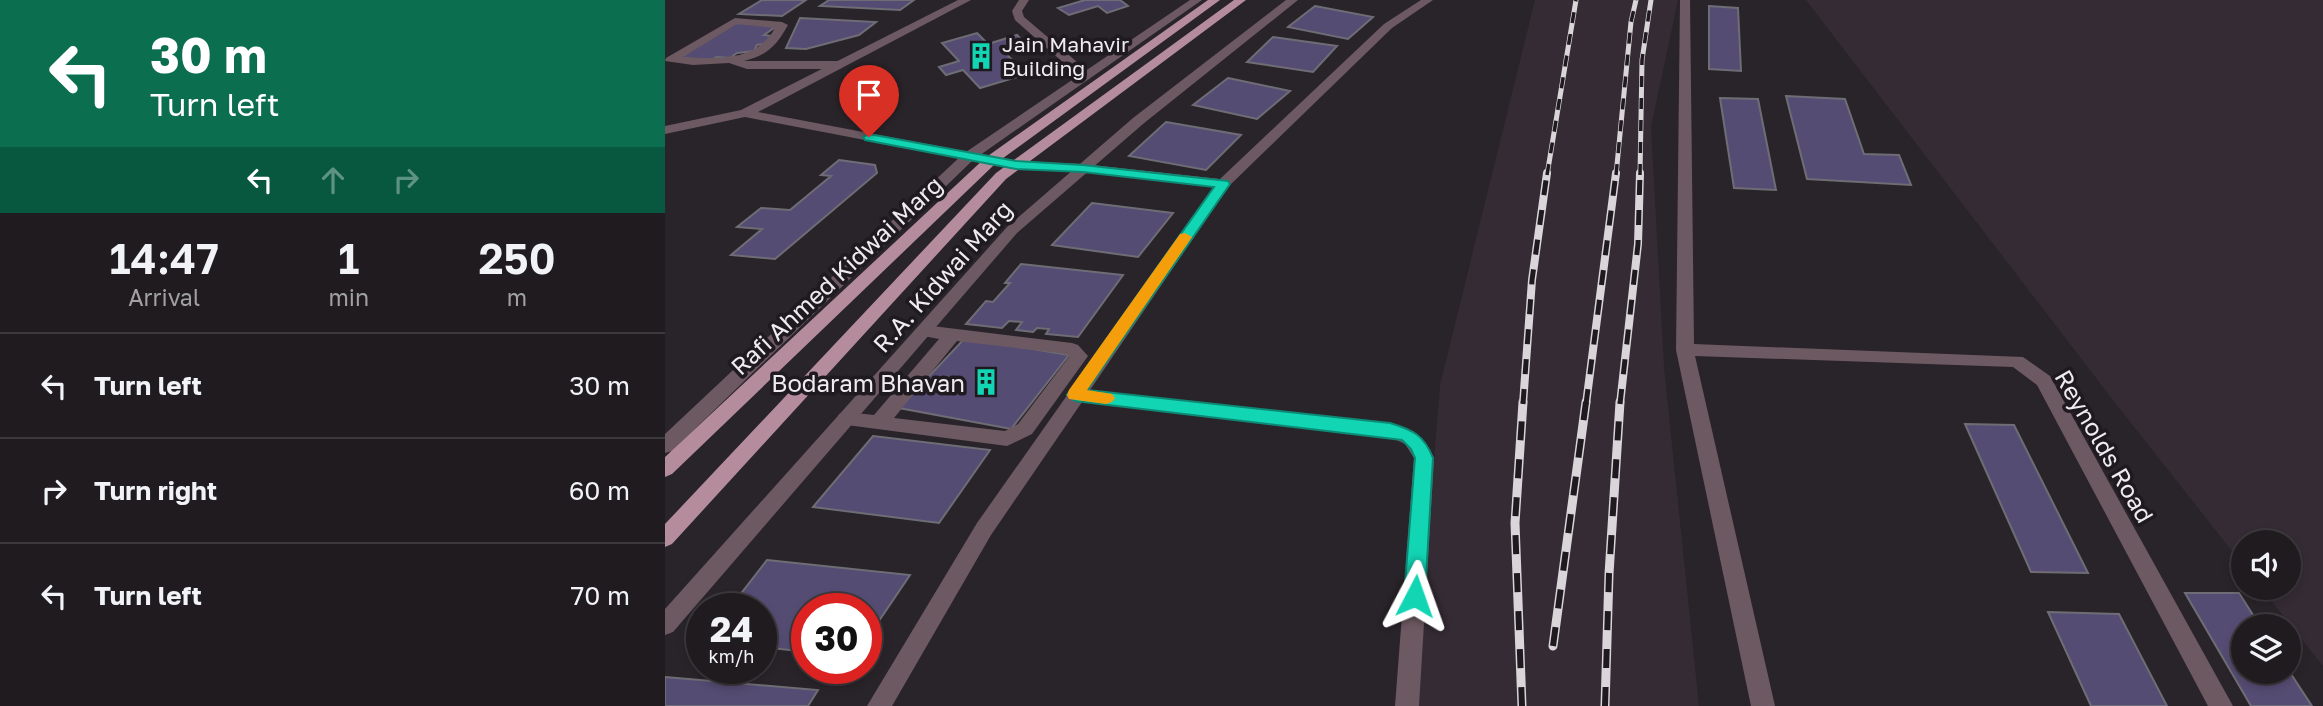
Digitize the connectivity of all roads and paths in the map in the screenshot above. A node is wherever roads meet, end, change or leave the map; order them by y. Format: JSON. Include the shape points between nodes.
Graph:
{"nodes":[{"id":1,"x":966,"y":0,"type":"edge"},
{"id":2,"x":1024,"y":0,"type":"edge"},
{"id":3,"x":1197,"y":0,"type":"edge"},
{"id":4,"x":1215,"y":0,"type":"edge"},
{"id":5,"x":1241,"y":0,"type":"edge"},
{"id":6,"x":1293,"y":0,"type":"edge"},
{"id":7,"x":1428,"y":0,"type":"edge"},
{"id":8,"x":1685,"y":0,"type":"edge"},
{"id":9,"x":733,"y":58,"type":"junction"},
{"id":10,"x":839,"y":65,"type":"junction"},
{"id":11,"x":1086,"y":76,"type":"junction"},
{"id":12,"x":745,"y":113,"type":"junction"},
{"id":13,"x":665,"y":130,"type":"edge"},
{"id":14,"x":968,"y":157,"type":"junction"},
{"id":15,"x":990,"y":161,"type":"junction"},
{"id":16,"x":1016,"y":165,"type":"junction"},
{"id":17,"x":1083,"y":169,"type":"junction"},
{"id":18,"x":1223,"y":184,"type":"junction"},
{"id":19,"x":924,"y":331,"type":"junction"},
{"id":20,"x":953,"y":334,"type":"junction"},
{"id":21,"x":1685,"y":350,"type":"junction"},
{"id":22,"x":1075,"y":395,"type":"junction"},
{"id":23,"x":846,"y":419,"type":"junction"},
{"id":24,"x":879,"y":423,"type":"junction"},
{"id":25,"x":674,"y":428,"type":"edge"},
{"id":26,"x":665,"y":446,"type":"edge"},
{"id":27,"x":665,"y":469,"type":"edge"},
{"id":28,"x":665,"y":538,"type":"edge"},
{"id":29,"x":665,"y":625,"type":"edge"},
{"id":30,"x":879,"y":706,"type":"edge"},
{"id":31,"x":1407,"y":706,"type":"edge"},
{"id":32,"x":1763,"y":706,"type":"edge"},
{"id":33,"x":2221,"y":706,"type":"edge"}],
"edges":[{"from":1,"to":10,"type":"street"},
{"from":2,"to":11,"type":"street","via":[[1017,11],[1019,18]]},
{"from":3,"to":11,"type":"street"},
{"from":4,"to":15,"type":"main road","name":"Rafi Ahmed Kidwai Marg"},
{"from":5,"to":16,"type":"main road"},
{"from":6,"to":17,"type":"street","name":"R.A. Kidwai Marg"},
{"from":7,"to":18,"type":"street","via":[[1388,26]]},
{"from":8,"to":21,"type":"street"},
{"from":9,"to":9,"type":"street","via":[[771,45],[782,25],[732,22],[670,60],[706,63]]},
{"from":9,"to":10,"type":"street","via":[[739,65]]},
{"from":10,"to":12,"type":"street"},
{"from":11,"to":14,"type":"street"},
{"from":12,"to":13,"type":"street"},
{"from":12,"to":14,"type":"street"},
{"from":14,"to":15,"type":"street"},
{"from":14,"to":25,"type":"street"},
{"from":15,"to":16,"type":"street"},
{"from":15,"to":27,"type":"main road","name":"Rafi Ahmed Kidwai Marg"},
{"from":16,"to":17,"type":"street"},
{"from":16,"to":28,"type":"main road"},
{"from":17,"to":18,"type":"street"},
{"from":17,"to":19,"type":"street","name":"R.A. Kidwai Marg","via":[[1012,230]]},
{"from":18,"to":22,"type":"street"},
{"from":19,"to":20,"type":"street"},
{"from":19,"to":23,"type":"street","name":"R.A. Kidwai Marg"},
{"from":20,"to":24,"type":"street"},
{"from":20,"to":24,"type":"street","via":[[1072,349],[1079,356],[1025,429],[1007,439]]},
{"from":21,"to":32,"type":"street"},
{"from":21,"to":33,"type":"street","name":"Reynolds Road","via":[[2017,361],[2045,381]]},
{"from":22,"to":30,"type":"street","via":[[984,528]]},
{"from":22,"to":31,"type":"street","via":[[1390,430],[1408,435],[1419,445],[1424,458]]},
{"from":23,"to":24,"type":"street"},
{"from":23,"to":29,"type":"street","name":"R.A. Kidwai Marg"},
{"from":25,"to":26,"type":"street"}]}
